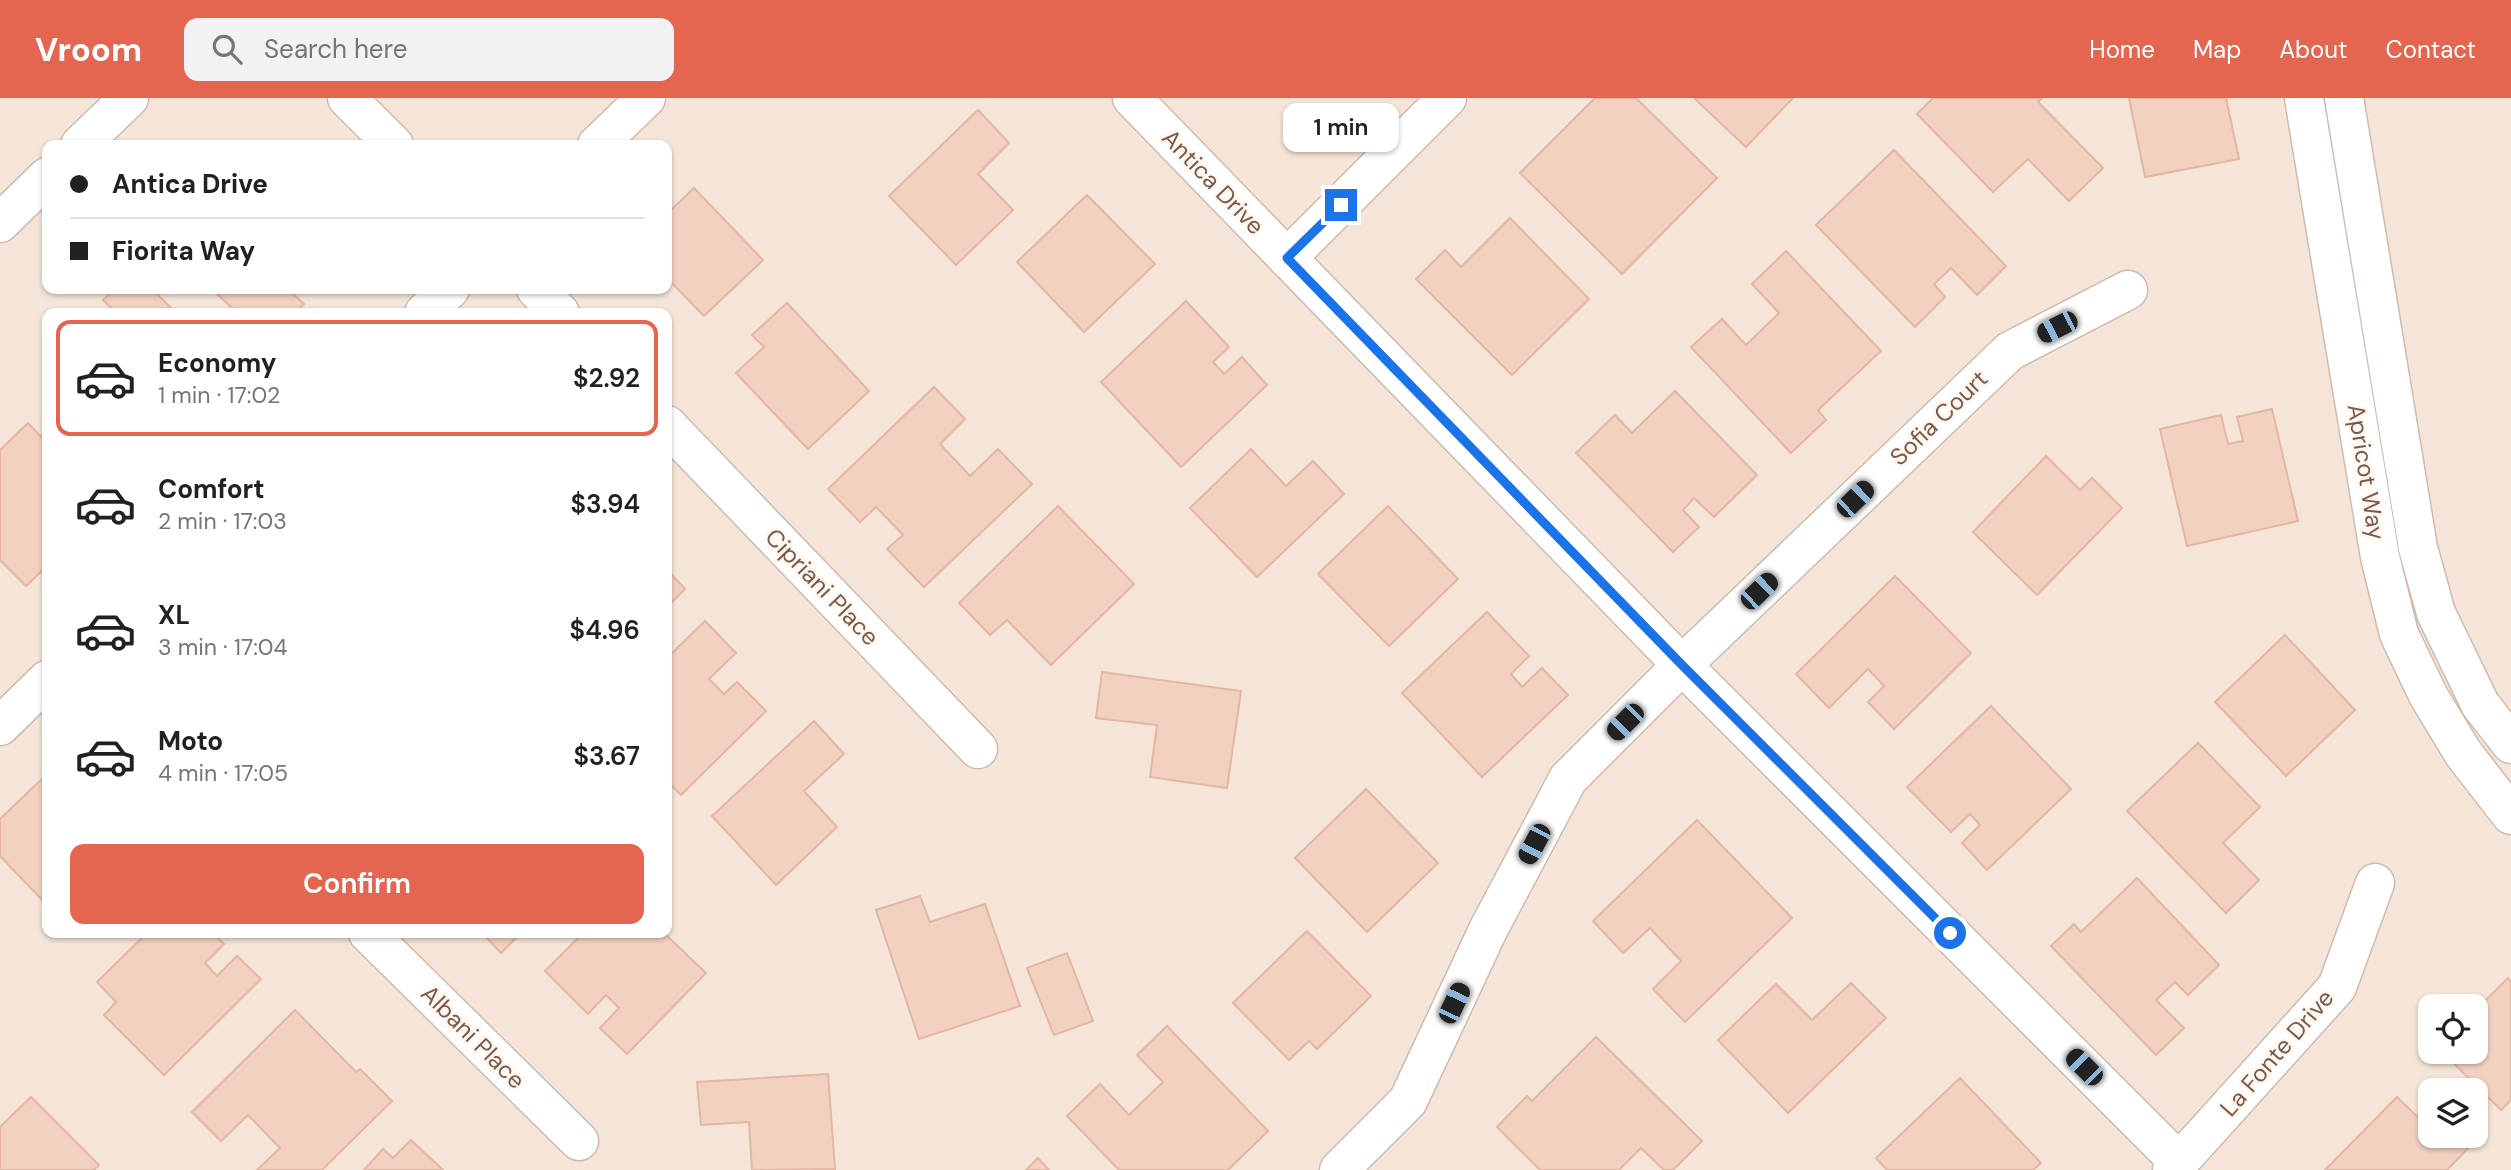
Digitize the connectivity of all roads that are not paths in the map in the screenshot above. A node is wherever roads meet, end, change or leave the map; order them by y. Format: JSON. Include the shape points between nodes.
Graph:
{"nodes":[{"id":1,"x":129,"y":98,"type":"edge"},
{"id":2,"x":347,"y":98,"type":"edge"},
{"id":3,"x":646,"y":98,"type":"edge"},
{"id":4,"x":1132,"y":98,"type":"edge"},
{"id":5,"x":1447,"y":98,"type":"edge"},
{"id":6,"x":2304,"y":98,"type":"edge"},
{"id":7,"x":2344,"y":98,"type":"edge"},
{"id":8,"x":85,"y":140,"type":"edge"},
{"id":9,"x":389,"y":140,"type":"edge"},
{"id":10,"x":602,"y":140,"type":"edge"},
{"id":11,"x":42,"y":182,"type":"edge"},
{"id":12,"x":0,"y":223,"type":"edge"},
{"id":13,"x":1287,"y":258,"type":"junction"},
{"id":14,"x":2128,"y":290,"type":"dead end"},
{"id":15,"x":445,"y":294,"type":"edge"},
{"id":16,"x":541,"y":294,"type":"edge"},
{"id":17,"x":430,"y":308,"type":"edge"},
{"id":18,"x":555,"y":308,"type":"edge"},
{"id":19,"x":672,"y":430,"type":"edge"},
{"id":20,"x":1682,"y":665,"type":"junction"},
{"id":21,"x":42,"y":685,"type":"edge"},
{"id":22,"x":0,"y":726,"type":"edge"},
{"id":23,"x":2511,"y":744,"type":"edge"},
{"id":24,"x":978,"y":749,"type":"dead end"},
{"id":25,"x":2511,"y":815,"type":"edge"},
{"id":26,"x":2375,"y":883,"type":"dead end"},
{"id":27,"x":373,"y":938,"type":"edge"},
{"id":28,"x":579,"y":1141,"type":"dead end"},
{"id":29,"x":2176,"y":1166,"type":"edge"},
{"id":30,"x":1339,"y":1170,"type":"edge"}],
"edges":[{"from":1,"to":8,"type":"street"},
{"from":2,"to":9,"type":"street"},
{"from":3,"to":10,"type":"street"},
{"from":4,"to":13,"type":"street","name":"Antica Drive"},
{"from":5,"to":13,"type":"street"},
{"from":6,"to":25,"type":"street","name":"Apricot Way","via":[[2380,557],[2399,634],[2463,753]]},
{"from":7,"to":23,"type":"street","name":"Apricot Way","via":[[2418,548],[2436,613],[2480,704]]},
{"from":11,"to":12,"type":"street"},
{"from":13,"to":20,"type":"street","name":"Antica Drive"},
{"from":14,"to":20,"type":"street","name":"Sofia Court","via":[[2010,351]]},
{"from":15,"to":17,"type":"street"},
{"from":16,"to":18,"type":"street"},
{"from":19,"to":24,"type":"street","name":"Cipriani Place"},
{"from":20,"to":29,"type":"street","name":"Antica Drive"},
{"from":20,"to":30,"type":"street","name":"Sofia Court","via":[[1568,779],[1488,930],[1408,1101]]},
{"from":21,"to":22,"type":"street"},
{"from":26,"to":29,"type":"street","name":"La Fonte Drive","via":[[2337,987]]},
{"from":27,"to":28,"type":"street","name":"Albani Place"}]}
